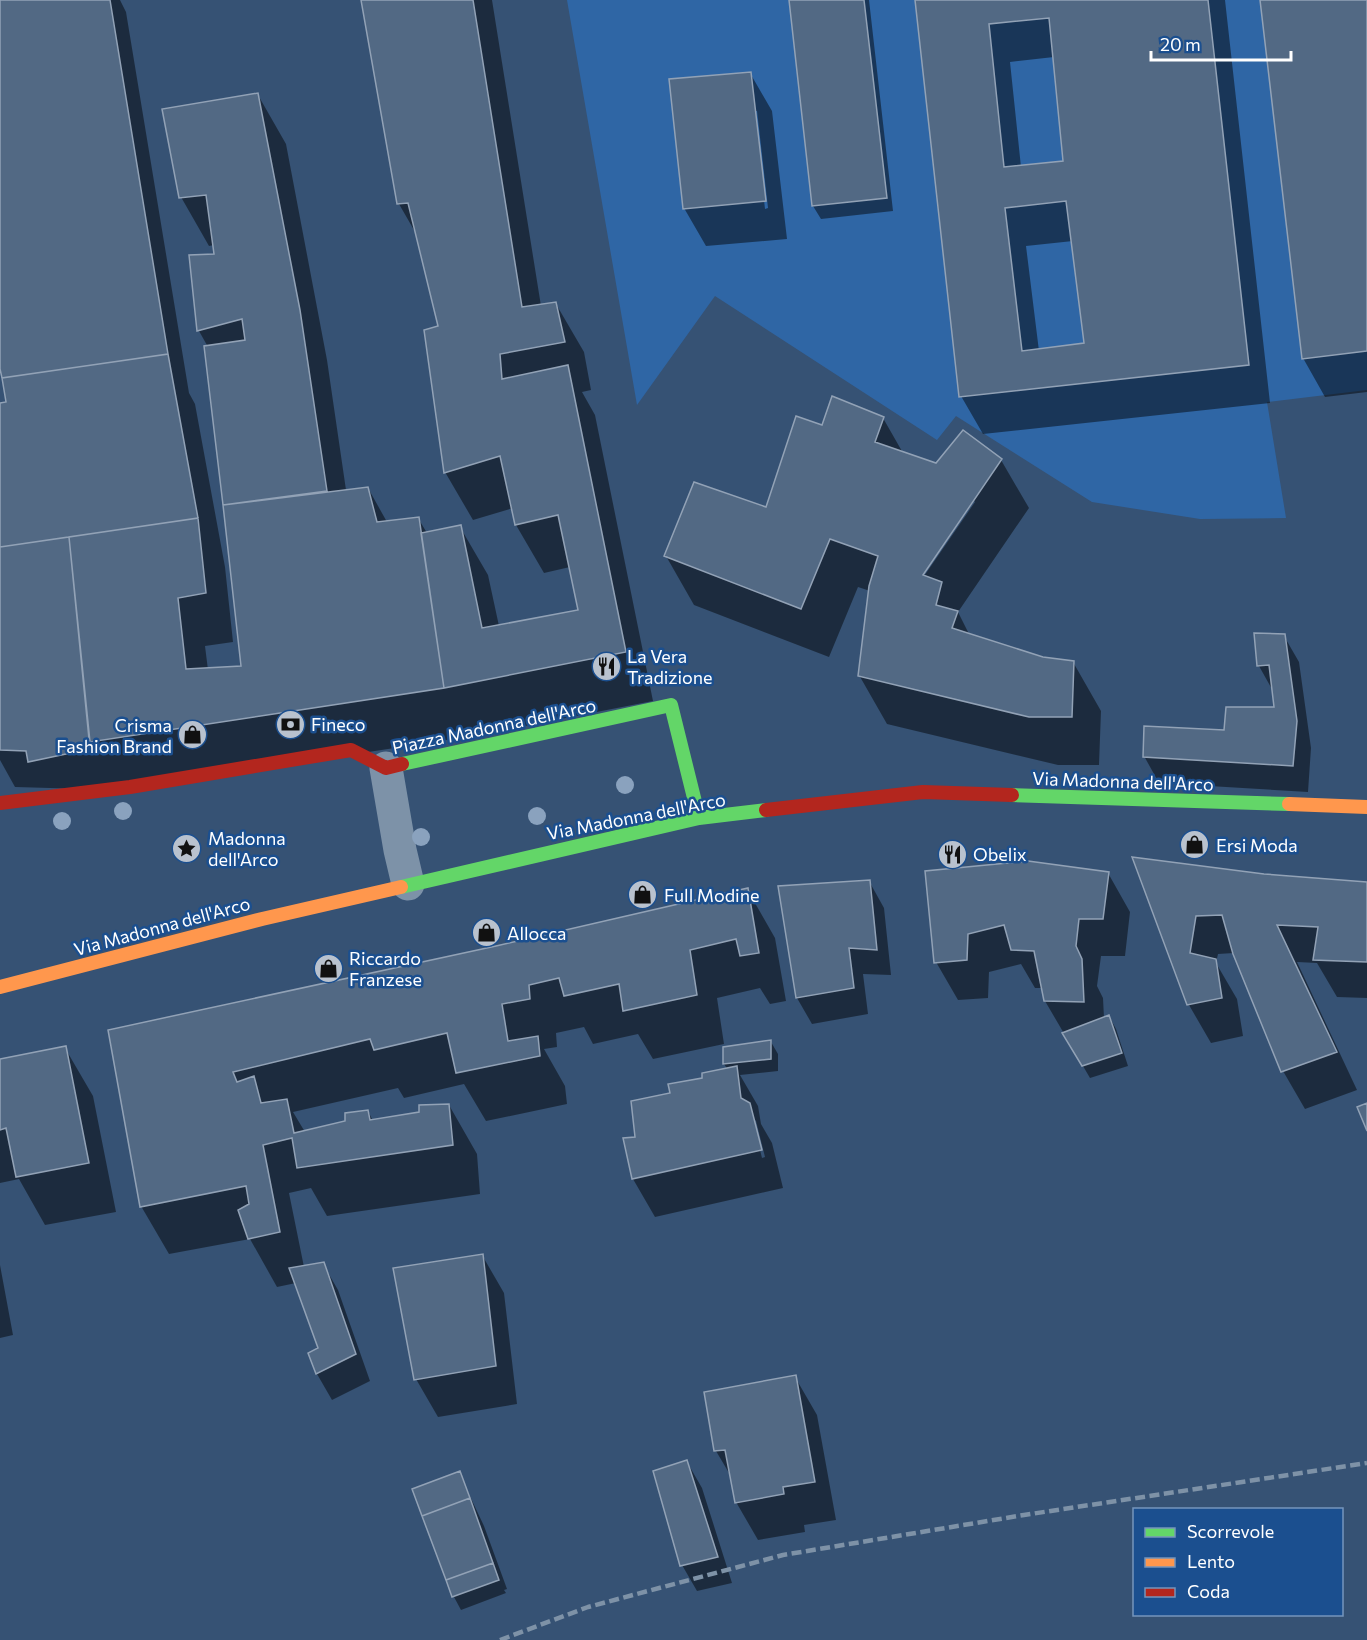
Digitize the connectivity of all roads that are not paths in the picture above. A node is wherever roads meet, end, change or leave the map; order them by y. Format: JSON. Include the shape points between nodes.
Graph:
{"nodes":[{"id":1,"x":386,"y":768,"type":"junction"},
{"id":2,"x":0,"y":803,"type":"edge"},
{"id":3,"x":1367,"y":807,"type":"edge"},
{"id":4,"x":699,"y":818,"type":"junction"},
{"id":5,"x":408,"y":884,"type":"junction"},
{"id":6,"x":0,"y":987,"type":"edge"}],
"edges":[{"from":1,"to":2,"type":"main road","name":"Piazza Madonna dell'Arco","via":[[351,750],[130,787]]},
{"from":1,"to":4,"type":"main road","name":"Piazza Madonna dell'Arco","via":[[671,705]]},
{"from":1,"to":5,"type":"street"},
{"from":3,"to":4,"type":"main road","name":"Via Madonna dell'Arco","via":[[923,792]]},
{"from":4,"to":5,"type":"main road","name":"Via Madonna dell'Arco"},
{"from":5,"to":6,"type":"main road","name":"Via Madonna dell'Arco"}]}
